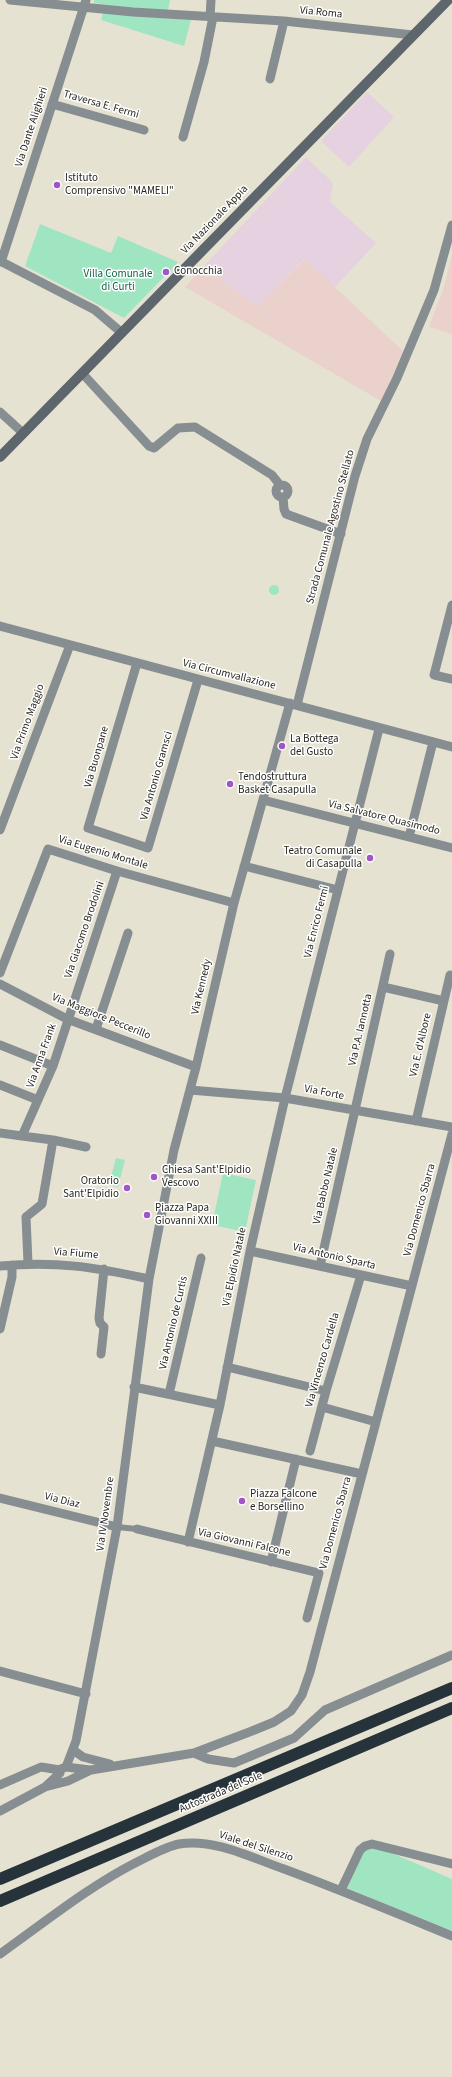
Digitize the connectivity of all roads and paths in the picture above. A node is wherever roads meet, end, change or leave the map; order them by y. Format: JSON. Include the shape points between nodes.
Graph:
{"nodes":[{"id":1,"x":10,"y":0,"type":"edge"},
{"id":2,"x":211,"y":0,"type":"edge"},
{"id":3,"x":448,"y":0,"type":"edge"},
{"id":4,"x":24,"y":1,"type":"edge"},
{"id":5,"x":85,"y":4,"type":"edge"},
{"id":6,"x":211,"y":17,"type":"junction"},
{"id":7,"x":284,"y":21,"type":"junction"},
{"id":8,"x":413,"y":35,"type":"junction"},
{"id":9,"x":270,"y":78,"type":"dead end"},
{"id":10,"x":52,"y":104,"type":"junction"},
{"id":11,"x":144,"y":130,"type":"dead end"},
{"id":12,"x":183,"y":137,"type":"dead end"},
{"id":13,"x":452,"y":225,"type":"edge"},
{"id":14,"x":1,"y":262,"type":"edge"},
{"id":15,"x":122,"y":333,"type":"junction"},
{"id":16,"x":82,"y":373,"type":"junction"},
{"id":17,"x":0,"y":412,"type":"edge"},
{"id":18,"x":23,"y":433,"type":"junction"},
{"id":19,"x":0,"y":457,"type":"edge"},
{"id":20,"x":341,"y":534,"type":"junction"},
{"id":21,"x":452,"y":605,"type":"edge"},
{"id":22,"x":0,"y":626,"type":"edge"},
{"id":23,"x":70,"y":645,"type":"junction"},
{"id":24,"x":137,"y":664,"type":"junction"},
{"id":25,"x":452,"y":679,"type":"edge"},
{"id":26,"x":198,"y":680,"type":"junction"},
{"id":27,"x":294,"y":704,"type":"junction"},
{"id":28,"x":379,"y":729,"type":"junction"},
{"id":29,"x":433,"y":742,"type":"junction"},
{"id":30,"x":452,"y":747,"type":"edge"},
{"id":31,"x":263,"y":800,"type":"junction"},
{"id":32,"x":354,"y":823,"type":"junction"},
{"id":33,"x":0,"y":830,"type":"edge"},
{"id":34,"x":409,"y":837,"type":"junction"},
{"id":35,"x":118,"y":838,"type":"joint"},
{"id":36,"x":452,"y":848,"type":"edge"},
{"id":37,"x":244,"y":866,"type":"junction"},
{"id":38,"x":117,"y":871,"type":"junction"},
{"id":39,"x":338,"y":890,"type":"junction"},
{"id":40,"x":234,"y":903,"type":"junction"},
{"id":41,"x":128,"y":933,"type":"dead end"},
{"id":42,"x":390,"y":954,"type":"dead end"},
{"id":43,"x":0,"y":973,"type":"edge"},
{"id":44,"x":450,"y":975,"type":"dead end"},
{"id":45,"x":0,"y":984,"type":"edge"},
{"id":46,"x":383,"y":987,"type":"junction"},
{"id":47,"x":444,"y":1001,"type":"junction"},
{"id":48,"x":67,"y":1019,"type":"junction"},
{"id":49,"x":96,"y":1029,"type":"junction"},
{"id":50,"x":0,"y":1045,"type":"edge"},
{"id":51,"x":53,"y":1066,"type":"junction"},
{"id":52,"x":196,"y":1067,"type":"junction"},
{"id":53,"x":0,"y":1085,"type":"edge"},
{"id":54,"x":190,"y":1090,"type":"junction"},
{"id":55,"x":285,"y":1098,"type":"junction"},
{"id":56,"x":38,"y":1100,"type":"junction"},
{"id":57,"x":355,"y":1111,"type":"junction"},
{"id":58,"x":416,"y":1121,"type":"junction"},
{"id":59,"x":452,"y":1127,"type":"edge"},
{"id":60,"x":0,"y":1133,"type":"edge"},
{"id":61,"x":452,"y":1134,"type":"edge"},
{"id":62,"x":22,"y":1136,"type":"junction"},
{"id":63,"x":53,"y":1140,"type":"junction"},
{"id":64,"x":86,"y":1147,"type":"dead end"},
{"id":65,"x":250,"y":1251,"type":"junction"},
{"id":66,"x":201,"y":1258,"type":"dead end"},
{"id":67,"x":28,"y":1263,"type":"junction"},
{"id":68,"x":12,"y":1265,"type":"junction"},
{"id":69,"x":0,"y":1266,"type":"edge"},
{"id":70,"x":320,"y":1266,"type":"junction"},
{"id":71,"x":104,"y":1269,"type":"junction"},
{"id":72,"x":361,"y":1275,"type":"junction"},
{"id":73,"x":149,"y":1279,"type":"junction"},
{"id":74,"x":412,"y":1286,"type":"junction"},
{"id":75,"x":0,"y":1329,"type":"edge"},
{"id":76,"x":102,"y":1354,"type":"dead end"},
{"id":77,"x":228,"y":1367,"type":"junction"},
{"id":78,"x":134,"y":1387,"type":"junction"},
{"id":79,"x":326,"y":1391,"type":"junction"},
{"id":80,"x":169,"y":1394,"type":"junction"},
{"id":81,"x":220,"y":1405,"type":"junction"},
{"id":82,"x":322,"y":1407,"type":"junction"},
{"id":83,"x":376,"y":1422,"type":"junction"},
{"id":84,"x":212,"y":1441,"type":"junction"},
{"id":85,"x":310,"y":1451,"type":"dead end"},
{"id":86,"x":296,"y":1459,"type":"junction"},
{"id":87,"x":362,"y":1474,"type":"junction"},
{"id":88,"x":0,"y":1498,"type":"edge"},
{"id":89,"x":117,"y":1527,"type":"junction"},
{"id":90,"x":137,"y":1530,"type":"joint"},
{"id":91,"x":188,"y":1542,"type":"junction"},
{"id":92,"x":271,"y":1562,"type":"junction"},
{"id":93,"x":307,"y":1618,"type":"dead end"},
{"id":94,"x":452,"y":1655,"type":"edge"},
{"id":95,"x":0,"y":1671,"type":"edge"},
{"id":96,"x":452,"y":1688,"type":"edge"},
{"id":97,"x":86,"y":1694,"type":"junction"},
{"id":98,"x":452,"y":1708,"type":"edge"},
{"id":99,"x":73,"y":1750,"type":"junction"},
{"id":100,"x":194,"y":1753,"type":"junction"},
{"id":101,"x":117,"y":1766,"type":"junction"},
{"id":102,"x":64,"y":1769,"type":"junction"},
{"id":103,"x":91,"y":1770,"type":"junction"},
{"id":104,"x":69,"y":1780,"type":"junction"},
{"id":105,"x":0,"y":1785,"type":"edge"},
{"id":106,"x":45,"y":1786,"type":"junction"},
{"id":107,"x":0,"y":1810,"type":"edge"},
{"id":108,"x":452,"y":1864,"type":"edge"},
{"id":109,"x":0,"y":1879,"type":"edge"},
{"id":110,"x":341,"y":1890,"type":"junction"},
{"id":111,"x":0,"y":1901,"type":"edge"},
{"id":112,"x":452,"y":1936,"type":"edge"},
{"id":113,"x":0,"y":1954,"type":"edge"}],
"edges":[{"from":1,"to":4,"type":"street","name":"Via Roma"},
{"from":2,"to":6,"type":"street"},
{"from":3,"to":8,"type":"main road","name":"Via Nazionale Appia"},
{"from":4,"to":5,"type":"street","name":"Via Roma"},
{"from":5,"to":6,"type":"street","name":"Via Roma","via":[[133,12]]},
{"from":5,"to":10,"type":"street","name":"Via Dante Alighieri"},
{"from":6,"to":7,"type":"street","name":"Via Roma"},
{"from":6,"to":12,"type":"street","via":[[204,62]]},
{"from":7,"to":8,"type":"street","name":"Via Roma"},
{"from":7,"to":9,"type":"street"},
{"from":8,"to":15,"type":"main road","name":"Via Nazionale Appia"},
{"from":10,"to":11,"type":"street","name":"Traversa E. Fermi"},
{"from":10,"to":14,"type":"street","name":"Via Dante Alighieri"},
{"from":13,"to":20,"type":"street","name":"Strada Comunale Agostino Stellato","via":[[434,290],[397,378],[367,439]]},
{"from":14,"to":15,"type":"street","via":[[95,310]]},
{"from":15,"to":16,"type":"main road","name":"Via Nazionale Appia"},
{"from":16,"to":18,"type":"main road","name":"Via Nazionale Appia"},
{"from":16,"to":20,"type":"street","via":[[151,447],[154,448],[178,428],[195,427],[272,475],[280,485],[286,486],[288,493],[283,497],[286,514]]},
{"from":17,"to":18,"type":"street"},
{"from":18,"to":19,"type":"main road","name":"Via Nazionale Appia"},
{"from":20,"to":27,"type":"street","name":"Strada Comunale Agostino Stellato"},
{"from":21,"to":25,"type":"street","via":[[434,675]]},
{"from":22,"to":23,"type":"street","name":"Via Circumvallazione"},
{"from":23,"to":24,"type":"street","name":"Via Circumvallazione"},
{"from":23,"to":33,"type":"street","name":"Via Primo Maggio"},
{"from":24,"to":26,"type":"street","name":"Via Circumvallazione"},
{"from":24,"to":35,"type":"street","name":"Via Buonpane","via":[[88,828]]},
{"from":26,"to":27,"type":"street","name":"Via Circumvallazione"},
{"from":26,"to":35,"type":"street","name":"Via Antonio Gramsci","via":[[148,848]]},
{"from":27,"to":28,"type":"street","name":"Via Circumvallazione"},
{"from":27,"to":31,"type":"street","name":"Via Kennedy"},
{"from":28,"to":29,"type":"street","name":"Via Circumvallazione"},
{"from":28,"to":32,"type":"street","name":"Via Enrico Fermi"},
{"from":29,"to":30,"type":"street","name":"Via Circumvallazione"},
{"from":29,"to":34,"type":"street"},
{"from":31,"to":32,"type":"street","name":"Via Salvatore Quasimodo"},
{"from":31,"to":37,"type":"street","name":"Via Kennedy"},
{"from":32,"to":34,"type":"street","name":"Via Salvatore Quasimodo"},
{"from":32,"to":39,"type":"street","name":"Via Enrico Fermi"},
{"from":34,"to":36,"type":"street","name":"Via Salvatore Quasimodo"},
{"from":37,"to":39,"type":"street"},
{"from":37,"to":40,"type":"street","name":"Via Kennedy"},
{"from":38,"to":40,"type":"street","name":"Via Eugenio Montale"},
{"from":38,"to":43,"type":"street","name":"Via Eugenio Montale","via":[[48,849]]},
{"from":38,"to":48,"type":"street","name":"Via Giacomo Brodolini"},
{"from":39,"to":55,"type":"street","name":"Via Enrico Fermi"},
{"from":40,"to":52,"type":"street","name":"Via Kennedy"},
{"from":41,"to":49,"type":"street"},
{"from":42,"to":46,"type":"street","name":"Via P.A. Iannotta"},
{"from":44,"to":47,"type":"street","name":"Via E. d'Albore"},
{"from":45,"to":48,"type":"street","name":"Via Maggiore Peccerillo"},
{"from":46,"to":47,"type":"street"},
{"from":46,"to":57,"type":"street","name":"Via P.A. Iannotta"},
{"from":47,"to":58,"type":"street","name":"Via E. d'Albore"},
{"from":48,"to":49,"type":"street","name":"Via Maggiore Peccerillo"},
{"from":48,"to":51,"type":"street","name":"Via Anna Frank"},
{"from":49,"to":52,"type":"street","name":"Via Maggiore Peccerillo"},
{"from":50,"to":51,"type":"street"},
{"from":51,"to":56,"type":"street","name":"Via Anna Frank"},
{"from":52,"to":54,"type":"street","name":"Via Kennedy"},
{"from":53,"to":56,"type":"street","name":"Via Anna Frank"},
{"from":54,"to":55,"type":"street","name":"Via Forte"},
{"from":54,"to":73,"type":"street","name":"Via Kennedy","via":[[174,1150]]},
{"from":55,"to":57,"type":"street","name":"Via Forte"},
{"from":55,"to":65,"type":"street","name":"Via Elpidio Natale"},
{"from":56,"to":62,"type":"street","name":"Via Anna Frank"},
{"from":57,"to":58,"type":"street","name":"Via Forte"},
{"from":57,"to":70,"type":"street","name":"Via Babbo Natale"},
{"from":58,"to":59,"type":"street","name":"Via Forte"},
{"from":60,"to":62,"type":"street"},
{"from":61,"to":74,"type":"street","name":"Via Domenico Sbarra"},
{"from":62,"to":63,"type":"street"},
{"from":63,"to":64,"type":"street"},
{"from":63,"to":67,"type":"street","via":[[42,1204],[26,1217]]},
{"from":65,"to":70,"type":"street","name":"Via Antonio Sparta"},
{"from":65,"to":77,"type":"street","name":"Via Elpidio Natale"},
{"from":66,"to":80,"type":"street","name":"Via Antonio de Curtis"},
{"from":67,"to":68,"type":"street","name":"Via Fiume"},
{"from":67,"to":71,"type":"street","name":"Via Fiume"},
{"from":68,"to":69,"type":"street","name":"Via Fiume"},
{"from":68,"to":75,"type":"street","via":[[12,1277]]},
{"from":70,"to":72,"type":"street","name":"Via Antonio Sparta"},
{"from":71,"to":73,"type":"street","name":"Via Fiume"},
{"from":71,"to":76,"type":"street","via":[[99,1318],[104,1327]]},
{"from":72,"to":74,"type":"street","name":"Via Antonio Sparta"},
{"from":72,"to":79,"type":"street","name":"Via Vincenzo Cardella"},
{"from":73,"to":78,"type":"street","name":"Via IV Novembre"},
{"from":74,"to":83,"type":"street","name":"Via Domenico Sbarra"},
{"from":77,"to":79,"type":"street"},
{"from":77,"to":81,"type":"street","name":"Via Elpidio Natale"},
{"from":78,"to":80,"type":"street"},
{"from":78,"to":89,"type":"street","name":"Via IV Novembre"},
{"from":79,"to":82,"type":"street","name":"Via Vincenzo Cardella"},
{"from":80,"to":81,"type":"street"},
{"from":81,"to":84,"type":"street","name":"Via Elpidio Natale"},
{"from":82,"to":83,"type":"street"},
{"from":82,"to":85,"type":"street","name":"Via Vincenzo Cardella"},
{"from":83,"to":87,"type":"street","name":"Via Domenico Sbarra"},
{"from":84,"to":86,"type":"street"},
{"from":84,"to":91,"type":"street"},
{"from":86,"to":87,"type":"street"},
{"from":86,"to":92,"type":"street"},
{"from":87,"to":100,"type":"street","name":"Via Domenico Sbarra","via":[[302,1695],[290,1711],[274,1722]]},
{"from":88,"to":89,"type":"street","name":"Via Diaz"},
{"from":89,"to":90,"type":"street","name":"Via Giovanni Falcone"},
{"from":89,"to":97,"type":"street","name":"Via IV Novembre"},
{"from":90,"to":91,"type":"street","name":"Via Giovanni Falcone"},
{"from":91,"to":92,"type":"street","name":"Via Giovanni Falcone"},
{"from":92,"to":93,"type":"street","name":"Via Giovanni Falcone","via":[[319,1573]]},
{"from":94,"to":100,"type":"street","via":[[325,1710],[294,1738],[234,1764],[208,1759]]},
{"from":95,"to":97,"type":"street"},
{"from":96,"to":109,"type":"highway","name":"Autostrada del Sole"},
{"from":97,"to":99,"type":"street","name":"Via IV Novembre"},
{"from":98,"to":111,"type":"highway","name":"Autostrada del Sole"},
{"from":99,"to":101,"type":"street","via":[[92,1760]]},
{"from":99,"to":102,"type":"street","name":"Via IV Novembre"},
{"from":100,"to":101,"type":"street","name":"Via Domenico Sbarra"},
{"from":101,"to":103,"type":"street","name":"Via Domenico Sbarra"},
{"from":102,"to":103,"type":"street","name":"Via Domenico Sbarra"},
{"from":102,"to":104,"type":"street","via":[[61,1778]]},
{"from":102,"to":104,"type":"street","via":[[74,1772]]},
{"from":102,"to":105,"type":"street","name":"Via Domenico Sbarra","via":[[41,1767]]},
{"from":102,"to":106,"type":"street"},
{"from":103,"to":104,"type":"street","name":"Via Domenico Sbarra"},
{"from":104,"to":106,"type":"street"},
{"from":106,"to":107,"type":"street"},
{"from":108,"to":110,"type":"street","via":[[372,1844],[360,1850]]},
{"from":110,"to":112,"type":"street","name":"Viale del Silenzio"},
{"from":110,"to":113,"type":"street","name":"Viale del Silenzio","via":[[238,1852],[208,1844],[179,1844],[156,1852],[101,1882]]}]}
